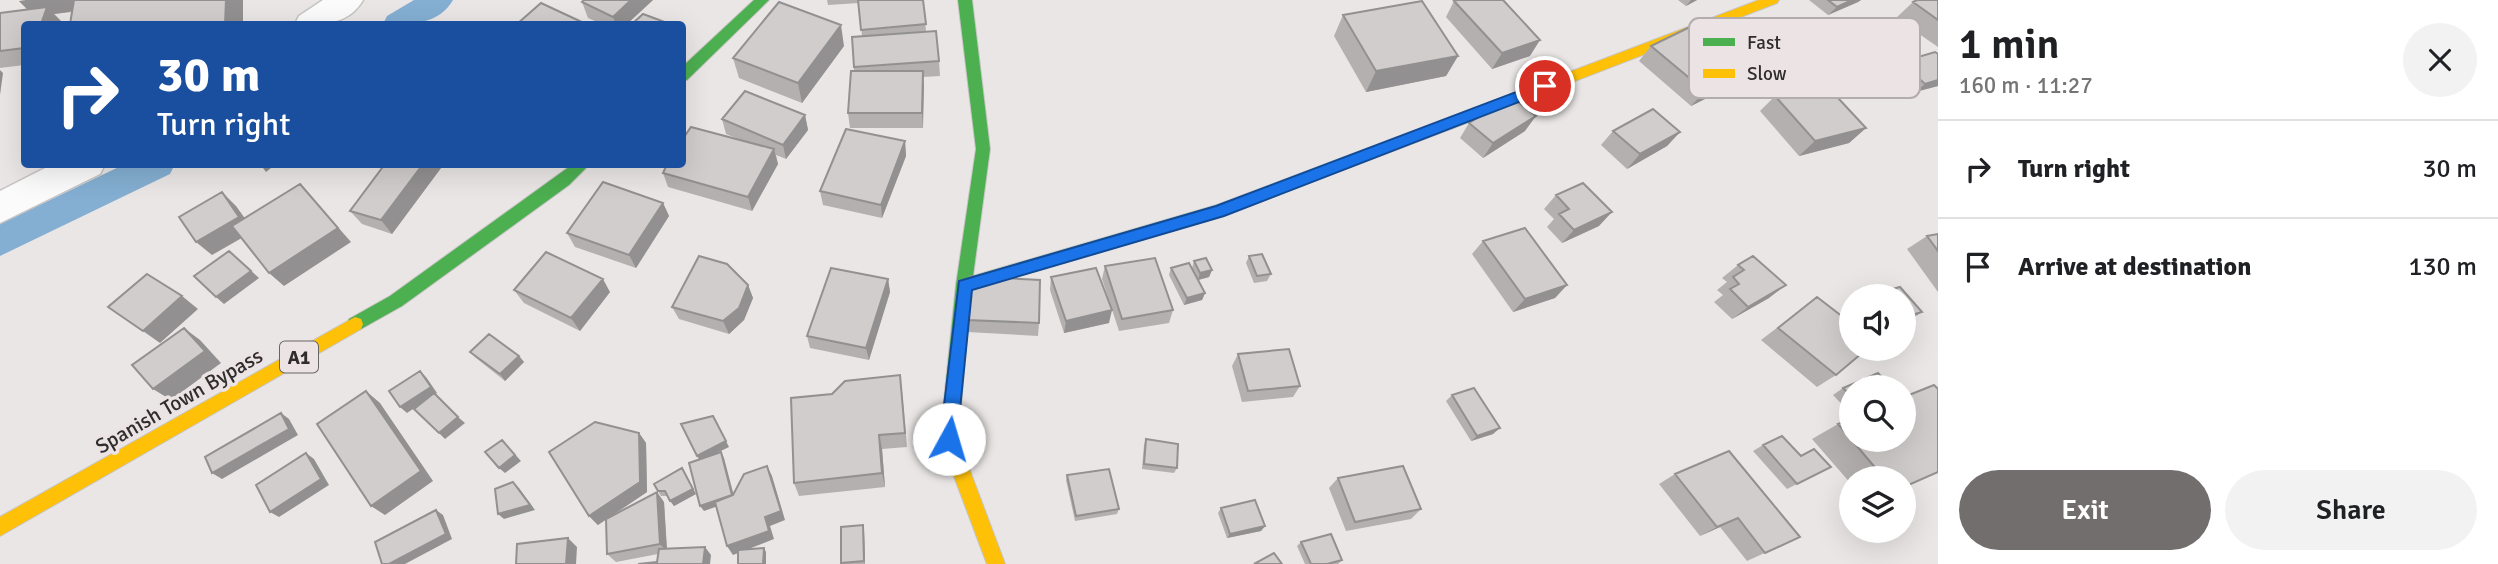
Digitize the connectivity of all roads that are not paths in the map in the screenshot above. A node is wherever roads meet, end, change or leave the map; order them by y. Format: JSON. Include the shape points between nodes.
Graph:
{"nodes":[{"id":1,"x":347,"y":0,"type":"edge"},
{"id":2,"x":762,"y":0,"type":"edge"},
{"id":3,"x":965,"y":0,"type":"edge"},
{"id":4,"x":1772,"y":0,"type":"edge"},
{"id":5,"x":1725,"y":18,"type":"edge"},
{"id":6,"x":316,"y":21,"type":"edge"},
{"id":7,"x":1689,"y":32,"type":"edge"},
{"id":8,"x":686,"y":72,"type":"edge"},
{"id":9,"x":79,"y":168,"type":"edge"},
{"id":10,"x":579,"y":168,"type":"edge"},
{"id":11,"x":0,"y":208,"type":"edge"},
{"id":12,"x":964,"y":285,"type":"junction"},
{"id":13,"x":0,"y":527,"type":"edge"},
{"id":14,"x":994,"y":563,"type":"edge"}],
"edges":[{"from":1,"to":6,"type":"street"},
{"from":2,"to":8,"type":"street"},
{"from":3,"to":12,"type":"street","via":[[983,149]]},
{"from":4,"to":5,"type":"street"},
{"from":7,"to":12,"type":"street","via":[[1219,211]]},
{"from":9,"to":11,"type":"street"},
{"from":10,"to":13,"type":"street","name":"Spanish Town Bypass","number":"A1","via":[[396,301]]},
{"from":12,"to":14,"type":"street","via":[[949,439]]}]}
